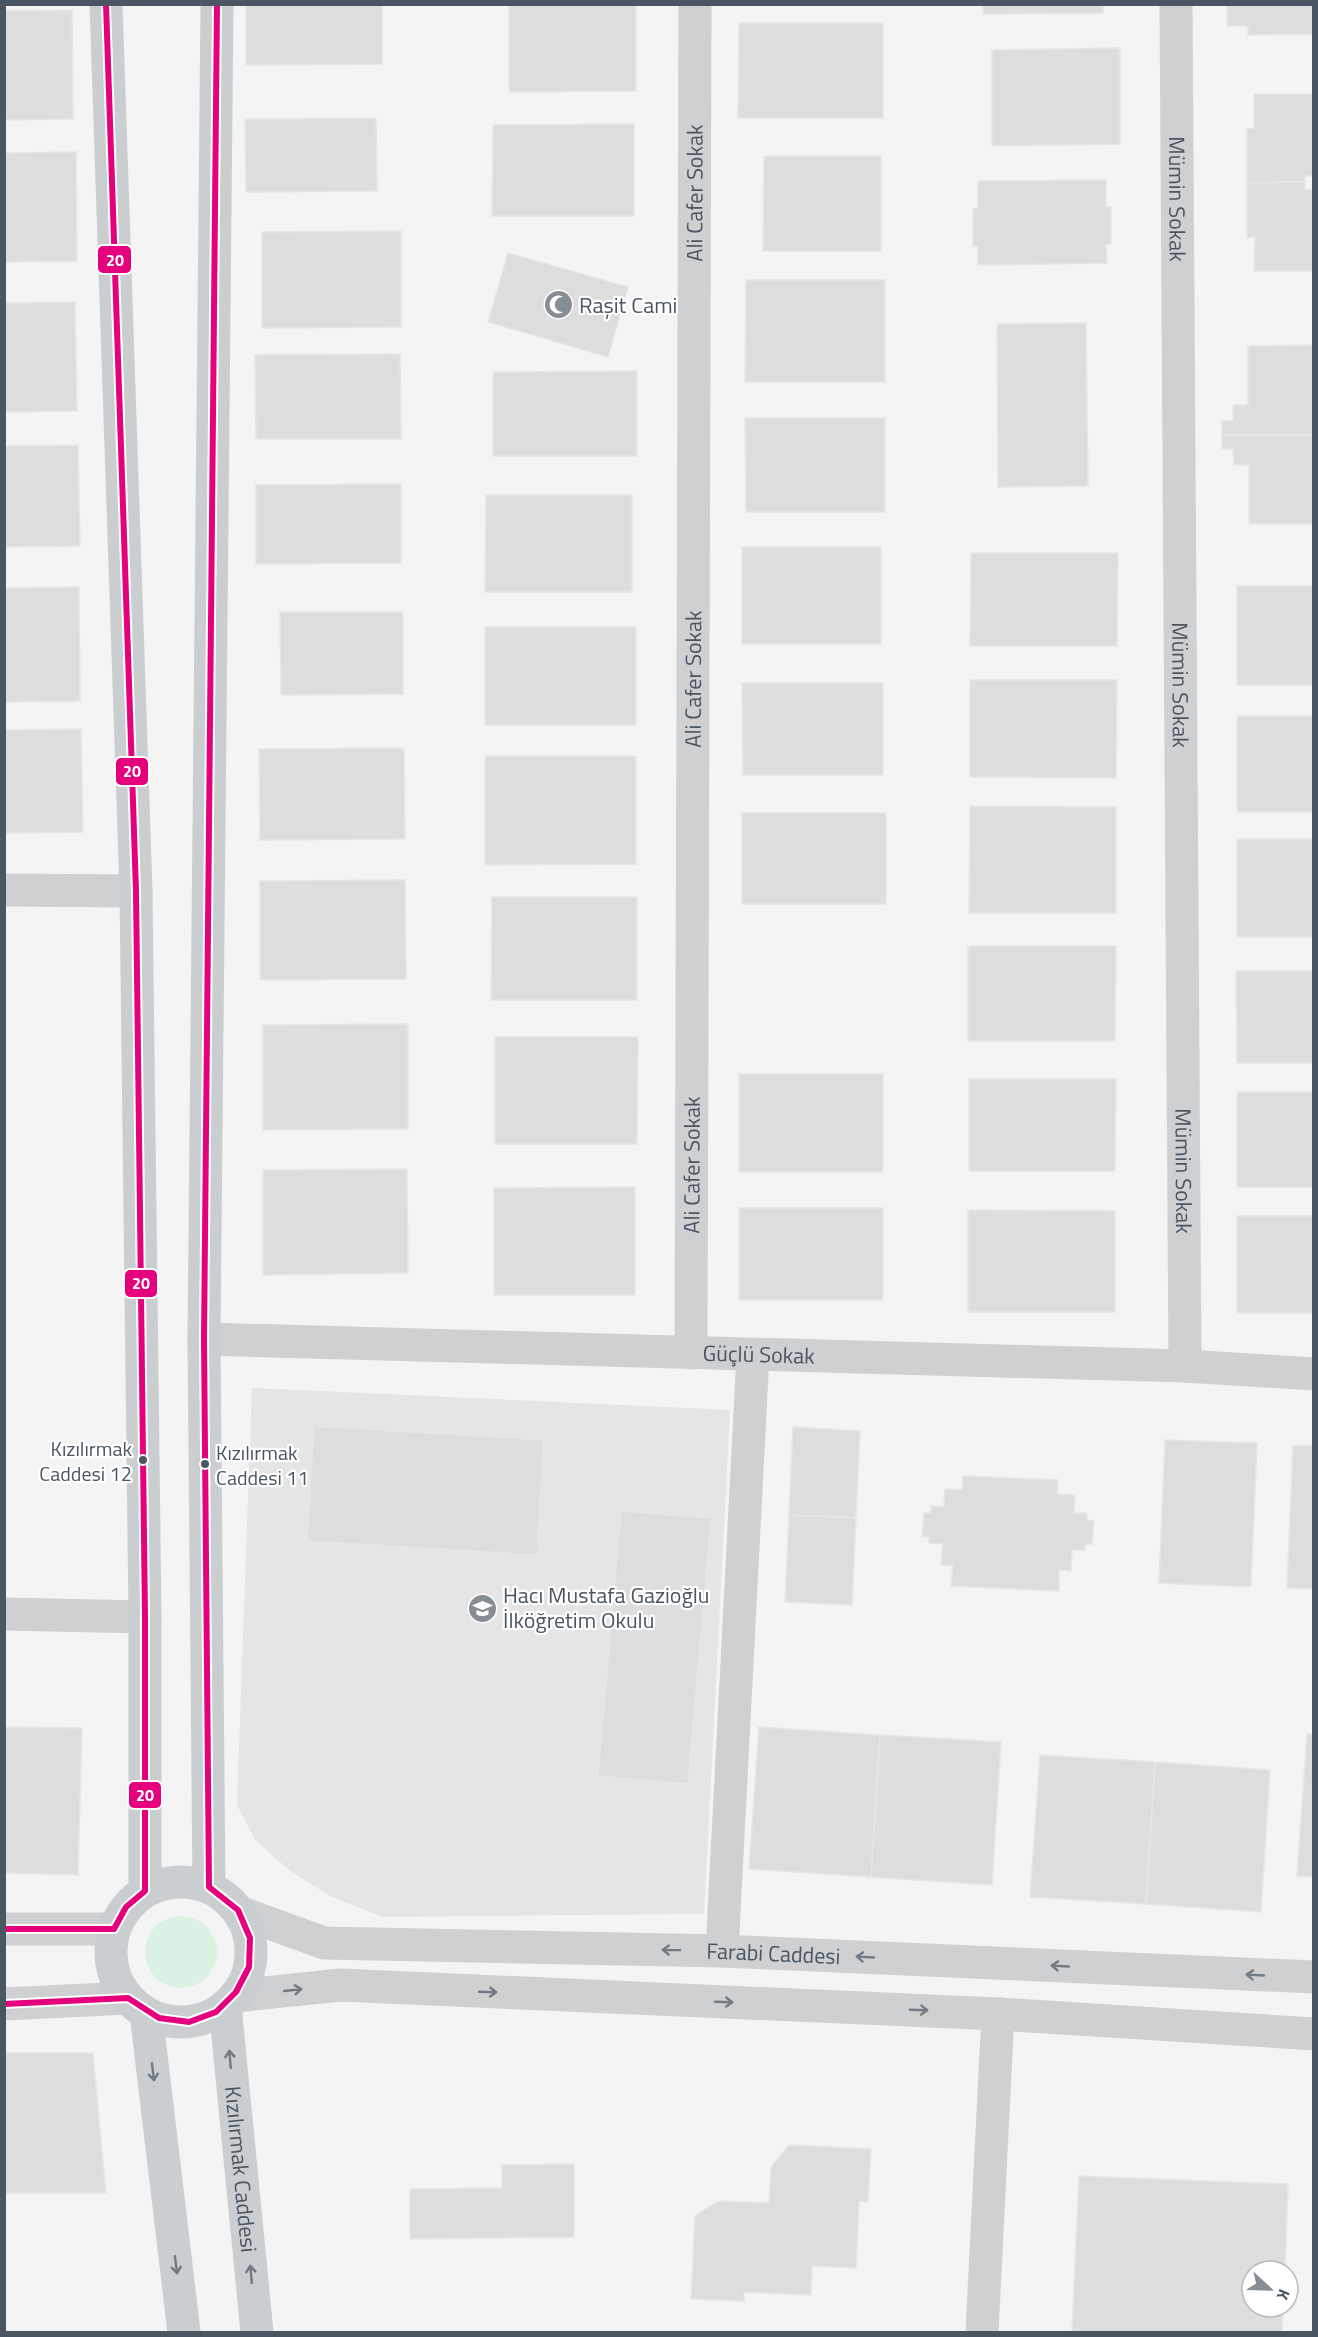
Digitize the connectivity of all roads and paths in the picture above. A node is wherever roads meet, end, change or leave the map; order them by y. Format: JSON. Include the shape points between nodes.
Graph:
{"nodes":[{"id":1,"x":106,"y":4,"type":"edge"},
{"id":2,"x":217,"y":4,"type":"edge"},
{"id":3,"x":695,"y":4,"type":"edge"},
{"id":4,"x":1176,"y":4,"type":"edge"},
{"id":5,"x":4,"y":890,"type":"edge"},
{"id":6,"x":136,"y":891,"type":"junction"},
{"id":7,"x":204,"y":1340,"type":"junction"},
{"id":8,"x":691,"y":1353,"type":"junction"},
{"id":9,"x":753,"y":1354,"type":"junction"},
{"id":10,"x":1185,"y":1366,"type":"junction"},
{"id":11,"x":1314,"y":1374,"type":"edge"},
{"id":12,"x":4,"y":1614,"type":"edge"},
{"id":13,"x":145,"y":1617,"type":"junction"},
{"id":14,"x":209,"y":1887,"type":"junction"},
{"id":15,"x":145,"y":1891,"type":"junction"},
{"id":16,"x":239,"y":1912,"type":"junction"},
{"id":17,"x":4,"y":1929,"type":"edge"},
{"id":18,"x":114,"y":1929,"type":"junction"},
{"id":19,"x":722,"y":1951,"type":"junction"},
{"id":20,"x":1314,"y":1977,"type":"edge"},
{"id":21,"x":230,"y":2001,"type":"junction"},
{"id":22,"x":4,"y":2004,"type":"edge"},
{"id":23,"x":137,"y":2006,"type":"junction"},
{"id":24,"x":998,"y":2014,"type":"junction"},
{"id":25,"x":1314,"y":2034,"type":"edge"},
{"id":26,"x":184,"y":2332,"type":"edge"},
{"id":27,"x":256,"y":2332,"type":"edge"},
{"id":28,"x":981,"y":2332,"type":"edge"}],
"edges":[{"from":1,"to":6,"type":"main road"},
{"from":2,"to":7,"type":"main road"},
{"from":3,"to":8,"type":"street","name":"Ali Cafer Sokak"},
{"from":4,"to":10,"type":"street","name":"Mümin Sokak"},
{"from":5,"to":6,"type":"street"},
{"from":6,"to":13,"type":"main road"},
{"from":7,"to":8,"type":"street","name":"Güçlü Sokak"},
{"from":7,"to":14,"type":"main road"},
{"from":8,"to":9,"type":"street","name":"Güçlü Sokak"},
{"from":9,"to":10,"type":"street","name":"Güçlü Sokak"},
{"from":9,"to":19,"type":"street"},
{"from":10,"to":11,"type":"street","name":"Güçlü Sokak"},
{"from":12,"to":13,"type":"street"},
{"from":13,"to":15,"type":"main road"},
{"from":14,"to":15,"type":"main road","via":[[188,1881],[165,1883]]},
{"from":14,"to":16,"type":"main road"},
{"from":15,"to":18,"type":"main road","via":[[126,1907]]},
{"from":19,"to":16,"type":"street","name":"Farabi Caddesi","one_way":true,"via":[[324,1943]]},
{"from":16,"to":21,"type":"main road","via":[[248,1932],[251,1955],[246,1977]]},
{"from":17,"to":18,"type":"street"},
{"from":18,"to":23,"type":"main road","via":[[111,1953],[115,1977]]},
{"from":20,"to":19,"type":"street","name":"Farabi Caddesi","one_way":true},
{"from":21,"to":23,"type":"main road","via":[[207,2017],[187,2022],[166,2021]]},
{"from":21,"to":24,"type":"street","one_way":true,"via":[[341,1986]]},
{"from":27,"to":21,"type":"main road","name":"Kızılırmak Caddesi","one_way":true},
{"from":22,"to":23,"type":"street"},
{"from":23,"to":26,"type":"main road","one_way":true},
{"from":24,"to":25,"type":"street"},
{"from":24,"to":28,"type":"street"}]}
